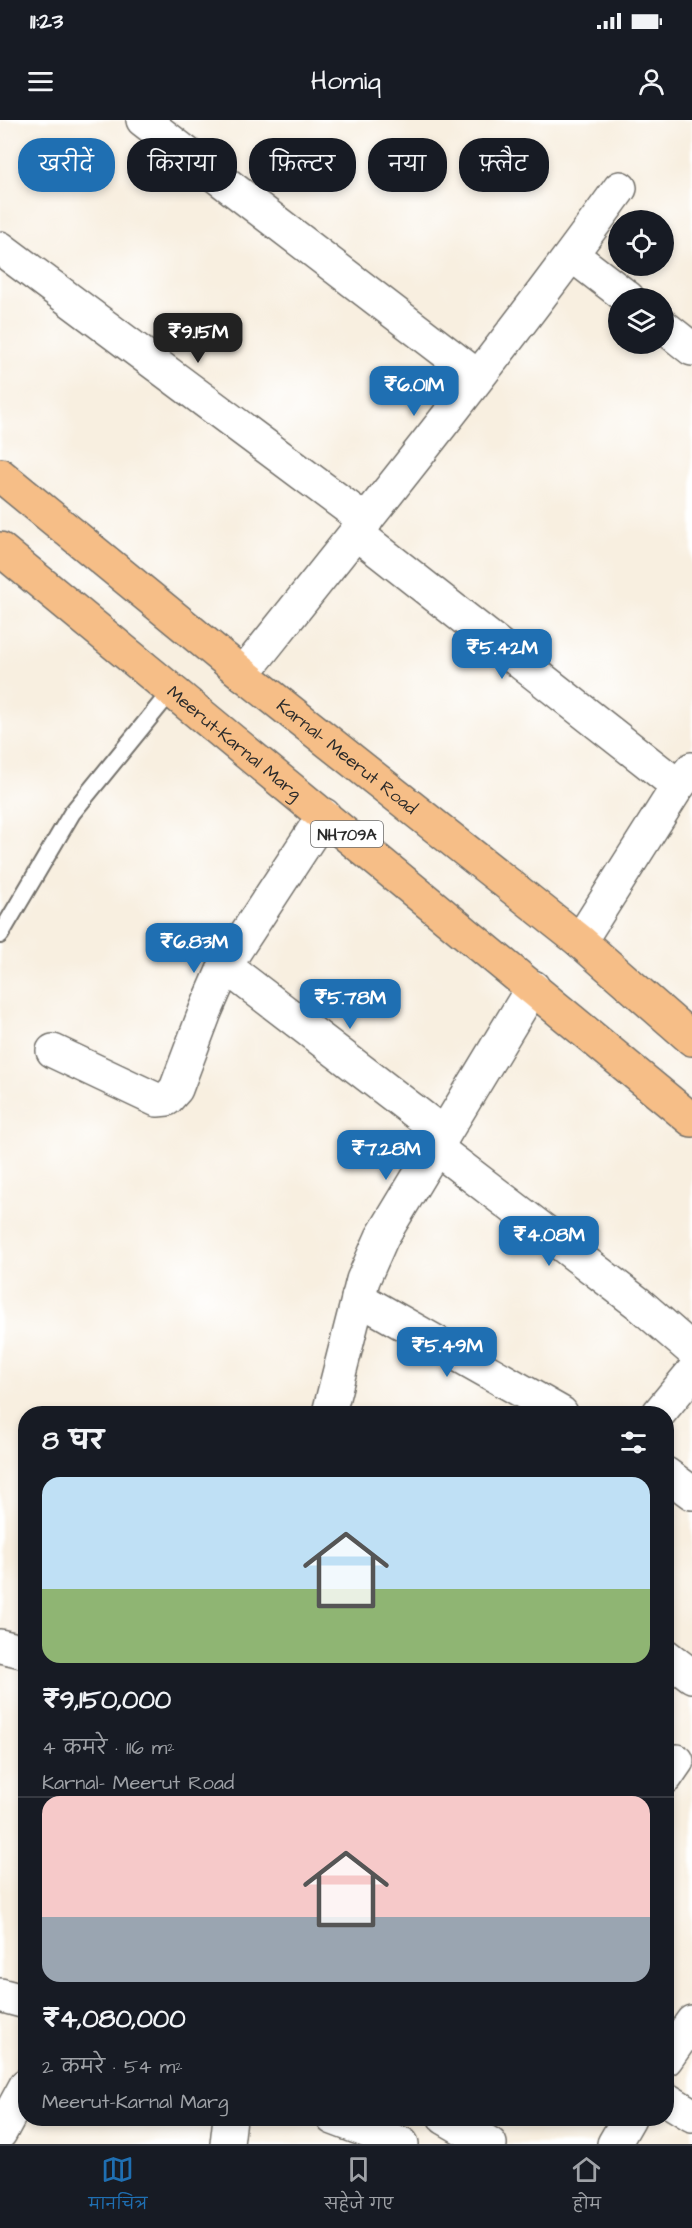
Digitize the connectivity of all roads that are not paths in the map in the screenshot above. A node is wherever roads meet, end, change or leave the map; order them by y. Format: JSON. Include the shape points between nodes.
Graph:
{"nodes":[{"id":1,"x":143,"y":120,"type":"edge"},
{"id":2,"x":620,"y":188,"type":"dead end"},
{"id":3,"x":0,"y":248,"type":"edge"},
{"id":4,"x":572,"y":255,"type":"junction"},
{"id":5,"x":615,"y":288,"type":"edge"},
{"id":6,"x":674,"y":335,"type":"edge"},
{"id":7,"x":692,"y":349,"type":"edge"},
{"id":8,"x":477,"y":376,"type":"junction"},
{"id":9,"x":0,"y":475,"type":"edge"},
{"id":10,"x":361,"y":527,"type":"junction"},
{"id":11,"x":0,"y":549,"type":"edge"},
{"id":12,"x":243,"y":674,"type":"junction"},
{"id":13,"x":172,"y":690,"type":"junction"},
{"id":14,"x":685,"y":778,"type":"edge"},
{"id":15,"x":324,"y":815,"type":"junction"},
{"id":16,"x":0,"y":935,"type":"edge"},
{"id":17,"x":580,"y":941,"type":"junction"},
{"id":18,"x":225,"y":966,"type":"junction"},
{"id":19,"x":533,"y":987,"type":"junction"},
{"id":20,"x":692,"y":1039,"type":"edge"},
{"id":21,"x":53,"y":1051,"type":"dead end"},
{"id":22,"x":688,"y":1110,"type":"edge"},
{"id":23,"x":440,"y":1141,"type":"junction"},
{"id":24,"x":358,"y":1299,"type":"junction"},
{"id":25,"x":692,"y":1350,"type":"edge"},
{"id":26,"x":692,"y":1373,"type":"edge"},
{"id":27,"x":331,"y":1406,"type":"edge"},
{"id":28,"x":549,"y":1406,"type":"edge"},
{"id":29,"x":665,"y":1406,"type":"edge"},
{"id":30,"x":674,"y":1480,"type":"edge"},
{"id":31,"x":692,"y":1493,"type":"edge"},
{"id":32,"x":0,"y":1646,"type":"edge"},
{"id":33,"x":18,"y":1650,"type":"edge"},
{"id":34,"x":674,"y":1662,"type":"edge"},
{"id":35,"x":692,"y":1676,"type":"edge"},
{"id":36,"x":0,"y":1995,"type":"edge"},
{"id":37,"x":18,"y":2000,"type":"edge"},
{"id":38,"x":692,"y":2022,"type":"edge"},
{"id":39,"x":674,"y":2048,"type":"edge"},
{"id":40,"x":18,"y":2100,"type":"edge"},
{"id":41,"x":674,"y":2104,"type":"edge"},
{"id":42,"x":692,"y":2115,"type":"edge"},
{"id":43,"x":229,"y":2126,"type":"edge"},
{"id":44,"x":354,"y":2126,"type":"edge"},
{"id":45,"x":432,"y":2126,"type":"edge"},
{"id":46,"x":459,"y":2126,"type":"edge"},
{"id":47,"x":624,"y":2126,"type":"edge"},
{"id":48,"x":0,"y":2133,"type":"edge"},
{"id":49,"x":227,"y":2144,"type":"edge"},
{"id":50,"x":402,"y":2144,"type":"edge"},
{"id":51,"x":420,"y":2144,"type":"edge"},
{"id":52,"x":490,"y":2144,"type":"edge"},
{"id":53,"x":614,"y":2144,"type":"edge"}],
"edges":[{"from":1,"to":8,"type":"street"},
{"from":2,"to":4,"type":"street"},
{"from":3,"to":10,"type":"street"},
{"from":4,"to":5,"type":"street"},
{"from":4,"to":8,"type":"street"},
{"from":6,"to":7,"type":"street"},
{"from":8,"to":10,"type":"street"},
{"from":9,"to":12,"type":"highway","name":"Karnal- Meerut Road"},
{"from":10,"to":12,"type":"street"},
{"from":10,"to":14,"type":"street"},
{"from":11,"to":13,"type":"highway","name":"Meerut-Karnal Marg","number":"NH709A"},
{"from":12,"to":17,"type":"highway","name":"Karnal- Meerut Road"},
{"from":13,"to":15,"type":"highway","name":"Meerut-Karnal Marg","number":"NH709A"},
{"from":13,"to":16,"type":"lane","via":[[72,813]]},
{"from":14,"to":17,"type":"street"},
{"from":15,"to":18,"type":"street"},
{"from":15,"to":19,"type":"highway","name":"Meerut-Karnal Marg","number":"NH709A"},
{"from":17,"to":20,"type":"highway","name":"Karnal- Meerut Road"},
{"from":18,"to":21,"type":"street","via":[[176,1089],[167,1099],[157,1100]]},
{"from":18,"to":23,"type":"street"},
{"from":19,"to":22,"type":"highway","name":"Meerut-Karnal Marg","number":"NH709A"},
{"from":19,"to":23,"type":"street"},
{"from":23,"to":24,"type":"street","via":[[382,1238]]},
{"from":23,"to":25,"type":"street"},
{"from":24,"to":27,"type":"street"},
{"from":24,"to":28,"type":"street"},
{"from":26,"to":29,"type":"street"},
{"from":30,"to":31,"type":"street"},
{"from":32,"to":33,"type":"street"},
{"from":34,"to":35,"type":"street"},
{"from":36,"to":37,"type":"street"},
{"from":38,"to":39,"type":"street"},
{"from":40,"to":48,"type":"street"},
{"from":41,"to":42,"type":"street"},
{"from":43,"to":49,"type":"street"},
{"from":44,"to":50,"type":"street"},
{"from":45,"to":51,"type":"street"},
{"from":46,"to":52,"type":"street"},
{"from":47,"to":53,"type":"street"}]}
